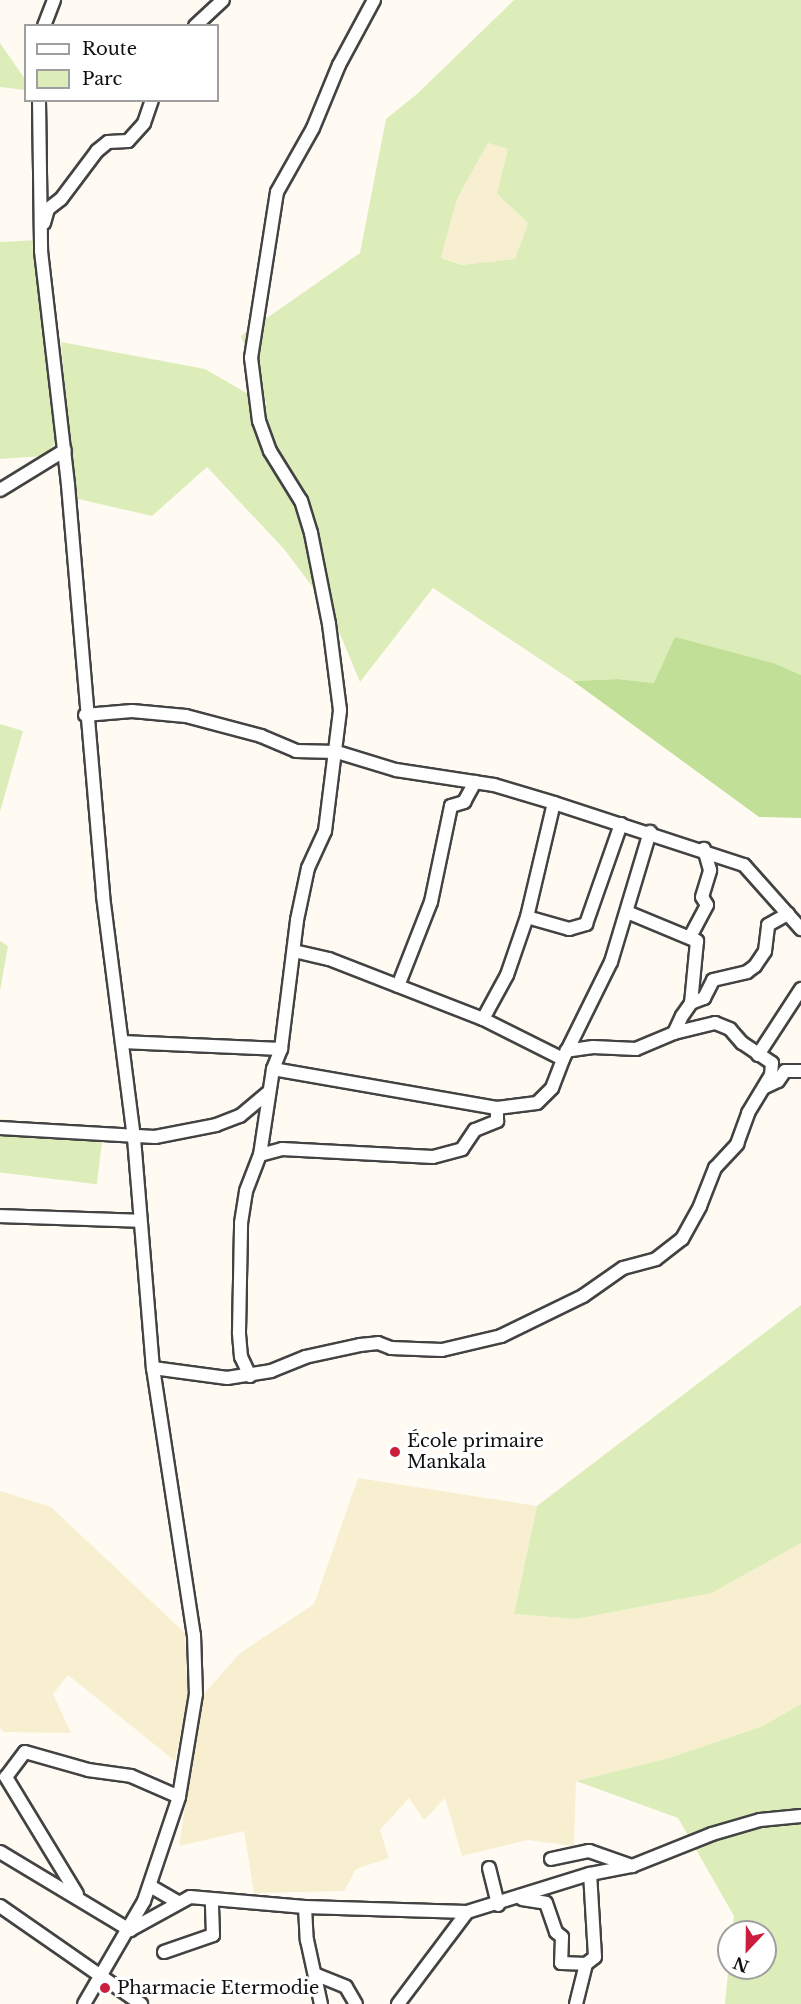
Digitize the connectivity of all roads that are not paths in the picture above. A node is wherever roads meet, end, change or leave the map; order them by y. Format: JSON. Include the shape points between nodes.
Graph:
{"nodes":[{"id":1,"x":54,"y":0,"type":"edge"},
{"id":2,"x":223,"y":0,"type":"edge"},
{"id":3,"x":374,"y":0,"type":"edge"},
{"id":4,"x":45,"y":24,"type":"edge"},
{"id":5,"x":197,"y":24,"type":"edge"},
{"id":6,"x":39,"y":102,"type":"edge"},
{"id":7,"x":151,"y":102,"type":"edge"},
{"id":8,"x":41,"y":251,"type":"junction"},
{"id":9,"x":65,"y":450,"type":"junction"},
{"id":10,"x":0,"y":490,"type":"edge"},
{"id":11,"x":85,"y":715,"type":"junction"},
{"id":12,"x":337,"y":752,"type":"junction"},
{"id":13,"x":475,"y":782,"type":"junction"},
{"id":14,"x":554,"y":803,"type":"junction"},
{"id":15,"x":621,"y":824,"type":"junction"},
{"id":16,"x":650,"y":832,"type":"junction"},
{"id":17,"x":704,"y":849,"type":"junction"},
{"id":18,"x":627,"y":912,"type":"junction"},
{"id":19,"x":788,"y":914,"type":"junction"},
{"id":20,"x":527,"y":917,"type":"junction"},
{"id":21,"x":801,"y":929,"type":"edge"},
{"id":22,"x":690,"y":937,"type":"junction"},
{"id":23,"x":294,"y":951,"type":"junction"},
{"id":24,"x":398,"y":986,"type":"junction"},
{"id":25,"x":801,"y":988,"type":"edge"},
{"id":26,"x":691,"y":1004,"type":"junction"},
{"id":27,"x":483,"y":1019,"type":"junction"},
{"id":28,"x":674,"y":1032,"type":"junction"},
{"id":29,"x":122,"y":1042,"type":"junction"},
{"id":30,"x":281,"y":1049,"type":"junction"},
{"id":31,"x":565,"y":1055,"type":"junction"},
{"id":32,"x":758,"y":1055,"type":"junction"},
{"id":33,"x":273,"y":1069,"type":"junction"},
{"id":34,"x":801,"y":1071,"type":"edge"},
{"id":35,"x":268,"y":1092,"type":"junction"},
{"id":36,"x":760,"y":1092,"type":"junction"},
{"id":37,"x":497,"y":1108,"type":"junction"},
{"id":38,"x":0,"y":1128,"type":"edge"},
{"id":39,"x":134,"y":1138,"type":"junction"},
{"id":40,"x":260,"y":1155,"type":"junction"},
{"id":41,"x":0,"y":1216,"type":"edge"},
{"id":42,"x":140,"y":1221,"type":"junction"},
{"id":43,"x":153,"y":1368,"type":"junction"},
{"id":44,"x":250,"y":1376,"type":"junction"},
{"id":45,"x":3,"y":1776,"type":"edge"},
{"id":46,"x":179,"y":1797,"type":"junction"},
{"id":47,"x":801,"y":1816,"type":"edge"},
{"id":48,"x":0,"y":1846,"type":"edge"},
{"id":49,"x":0,"y":1852,"type":"edge"},
{"id":50,"x":551,"y":1858,"type":"dead end"},
{"id":51,"x":21,"y":1863,"type":"junction"},
{"id":52,"x":632,"y":1866,"type":"junction"},
{"id":53,"x":489,"y":1868,"type":"dead end"},
{"id":54,"x":590,"y":1874,"type":"junction"},
{"id":55,"x":150,"y":1886,"type":"junction"},
{"id":56,"x":517,"y":1898,"type":"junction"},
{"id":57,"x":212,"y":1899,"type":"junction"},
{"id":58,"x":81,"y":1900,"type":"junction"},
{"id":59,"x":178,"y":1902,"type":"junction"},
{"id":60,"x":498,"y":1905,"type":"junction"},
{"id":61,"x":0,"y":1906,"type":"edge"},
{"id":62,"x":305,"y":1908,"type":"junction"},
{"id":63,"x":467,"y":1912,"type":"junction"},
{"id":64,"x":130,"y":1930,"type":"junction"},
{"id":65,"x":164,"y":1952,"type":"dead end"},
{"id":66,"x":586,"y":1964,"type":"junction"},
{"id":67,"x":317,"y":1974,"type":"junction"},
{"id":68,"x":102,"y":1975,"type":"junction"},
{"id":69,"x":84,"y":2004,"type":"edge"},
{"id":70,"x":141,"y":2004,"type":"edge"},
{"id":71,"x":321,"y":2004,"type":"edge"},
{"id":72,"x":356,"y":2004,"type":"edge"},
{"id":73,"x":398,"y":2004,"type":"edge"},
{"id":74,"x":576,"y":2004,"type":"edge"}],
"edges":[{"from":1,"to":4,"type":"street"},
{"from":2,"to":5,"type":"street"},
{"from":3,"to":12,"type":"street","via":[[339,64],[313,128],[277,192],[251,358],[259,422],[270,451],[301,501],[311,533],[329,624],[340,710]]},
{"from":6,"to":8,"type":"street"},
{"from":7,"to":8,"type":"street","via":[[144,123],[128,141],[108,142],[61,199],[48,209]]},
{"from":8,"to":9,"type":"street"},
{"from":9,"to":10,"type":"street"},
{"from":9,"to":11,"type":"street"},
{"from":11,"to":12,"type":"street","via":[[132,711],[186,716],[261,736],[296,751]]},
{"from":11,"to":29,"type":"street"},
{"from":12,"to":13,"type":"street","via":[[396,770]]},
{"from":12,"to":23,"type":"street","via":[[325,831],[308,868]]},
{"from":13,"to":14,"type":"street"},
{"from":13,"to":24,"type":"street","via":[[464,802],[451,806],[431,902]]},
{"from":14,"to":15,"type":"street"},
{"from":14,"to":20,"type":"street"},
{"from":15,"to":16,"type":"street"},
{"from":15,"to":20,"type":"street","via":[[586,924],[570,929]]},
{"from":16,"to":17,"type":"street"},
{"from":16,"to":18,"type":"street"},
{"from":17,"to":19,"type":"street","via":[[744,865]]},
{"from":17,"to":22,"type":"street","via":[[710,870],[702,897],[707,904]]},
{"from":18,"to":22,"type":"street"},
{"from":18,"to":31,"type":"street","via":[[611,962]]},
{"from":19,"to":21,"type":"street"},
{"from":19,"to":26,"type":"street","via":[[768,925],[765,951],[755,966],[747,972],[713,980],[704,998]]},
{"from":20,"to":27,"type":"street","via":[[507,975]]},
{"from":22,"to":26,"type":"street","via":[[699,946],[690,986]]},
{"from":23,"to":24,"type":"street","via":[[330,959]]},
{"from":23,"to":30,"type":"street"},
{"from":24,"to":27,"type":"street"},
{"from":25,"to":32,"type":"street"},
{"from":26,"to":28,"type":"street"},
{"from":27,"to":31,"type":"street"},
{"from":28,"to":31,"type":"street","via":[[636,1049],[587,1047]]},
{"from":28,"to":32,"type":"street","via":[[721,1024]]},
{"from":29,"to":30,"type":"street"},
{"from":29,"to":39,"type":"street"},
{"from":30,"to":33,"type":"street"},
{"from":31,"to":37,"type":"street","via":[[552,1088],[537,1102]]},
{"from":32,"to":36,"type":"street","via":[[772,1063],[771,1075]]},
{"from":33,"to":35,"type":"street"},
{"from":33,"to":37,"type":"street"},
{"from":34,"to":36,"type":"street","via":[[785,1071],[778,1081]]},
{"from":35,"to":39,"type":"street","via":[[240,1116],[216,1125]]},
{"from":35,"to":40,"type":"street"},
{"from":36,"to":44,"type":"street","via":[[737,1144],[715,1167],[682,1239],[656,1259],[624,1268],[582,1296],[501,1336],[442,1350],[391,1348],[378,1343],[360,1345],[305,1357]]},
{"from":37,"to":40,"type":"street","via":[[496,1121],[475,1130],[462,1149],[433,1157],[282,1149]]},
{"from":38,"to":39,"type":"street"},
{"from":39,"to":42,"type":"street"},
{"from":40,"to":44,"type":"street","via":[[246,1191],[241,1223],[239,1332],[241,1358]]},
{"from":41,"to":42,"type":"street"},
{"from":42,"to":43,"type":"street"},
{"from":43,"to":44,"type":"street","via":[[227,1378]]},
{"from":43,"to":46,"type":"street","via":[[194,1635],[196,1695]]},
{"from":45,"to":46,"type":"street","via":[[26,1752],[88,1770],[131,1776]]},
{"from":45,"to":58,"type":"street"},
{"from":46,"to":55,"type":"street"},
{"from":47,"to":52,"type":"street","via":[[760,1820],[712,1834]]},
{"from":48,"to":51,"type":"street"},
{"from":49,"to":51,"type":"street"},
{"from":50,"to":52,"type":"street","via":[[589,1851]]},
{"from":51,"to":58,"type":"street"},
{"from":52,"to":54,"type":"street"},
{"from":53,"to":60,"type":"street"},
{"from":54,"to":56,"type":"street"},
{"from":54,"to":66,"type":"street","via":[[595,1957]]},
{"from":55,"to":59,"type":"street"},
{"from":55,"to":64,"type":"street"},
{"from":56,"to":60,"type":"street"},
{"from":56,"to":66,"type":"street","via":[[546,1903],[556,1932],[562,1937],[561,1963]]},
{"from":57,"to":59,"type":"street","via":[[190,1897]]},
{"from":57,"to":62,"type":"street"},
{"from":57,"to":65,"type":"street","via":[[213,1935]]},
{"from":58,"to":64,"type":"street","via":[[102,1917]]},
{"from":59,"to":64,"type":"street"},
{"from":60,"to":63,"type":"street"},
{"from":61,"to":68,"type":"street"},
{"from":62,"to":63,"type":"street"},
{"from":62,"to":67,"type":"street","via":[[307,1940]]},
{"from":63,"to":73,"type":"street"},
{"from":64,"to":68,"type":"street"},
{"from":66,"to":74,"type":"street"},
{"from":67,"to":71,"type":"street"},
{"from":67,"to":72,"type":"street","via":[[346,1987]]},
{"from":68,"to":69,"type":"street"},
{"from":68,"to":70,"type":"street"}]}
